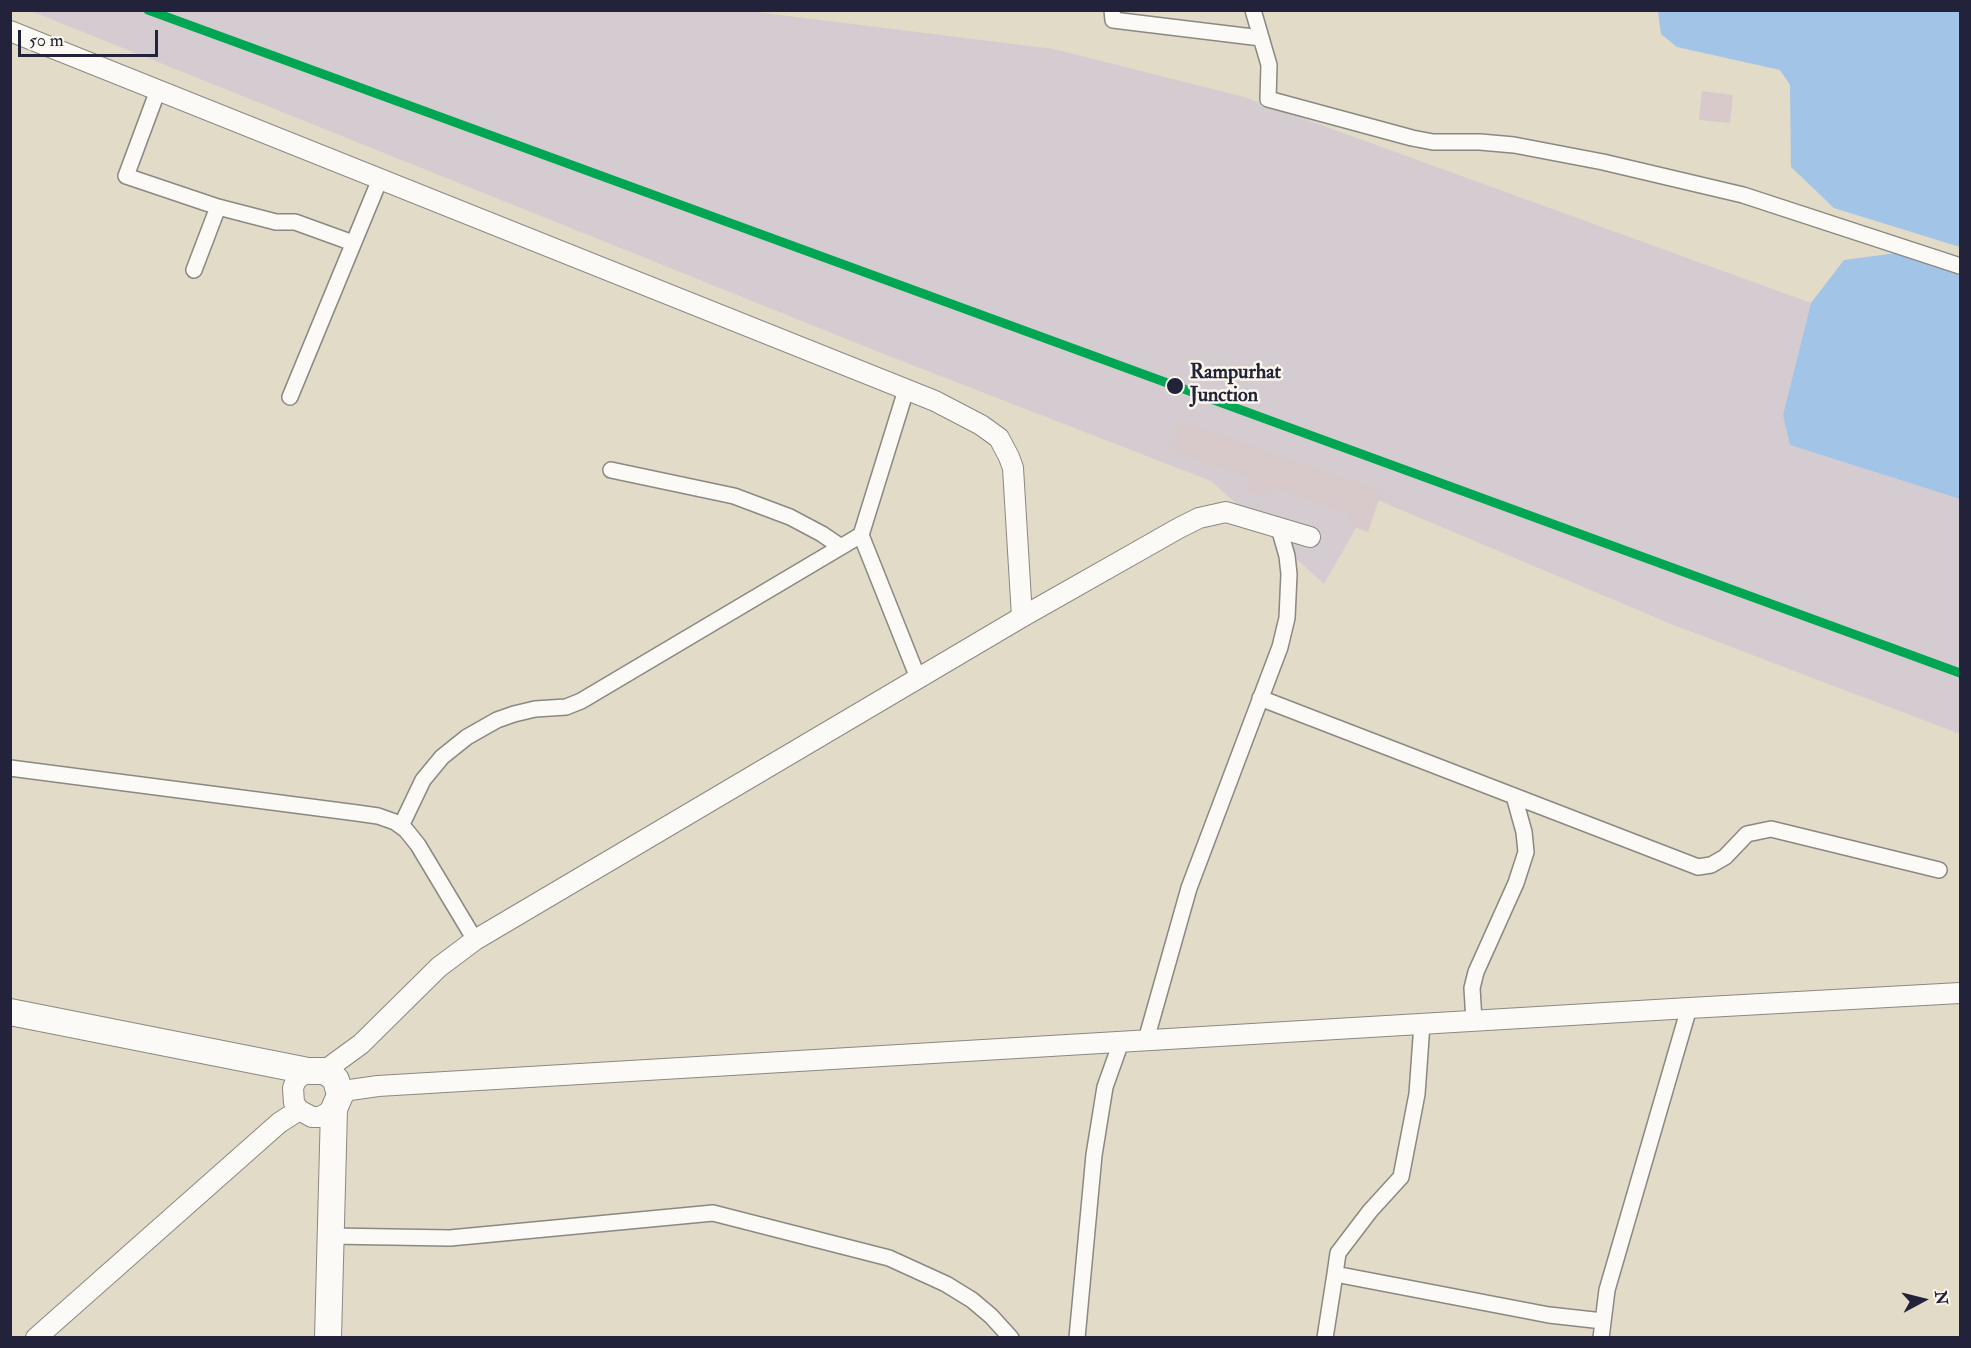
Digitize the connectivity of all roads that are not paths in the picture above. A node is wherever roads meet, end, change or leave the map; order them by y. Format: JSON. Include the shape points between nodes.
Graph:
{"nodes":[{"id":1,"x":1112,"y":10,"type":"edge"},
{"id":2,"x":1253,"y":10,"type":"edge"},
{"id":3,"x":10,"y":31,"type":"edge"},
{"id":4,"x":1261,"y":38,"type":"junction"},
{"id":5,"x":158,"y":90,"type":"junction"},
{"id":6,"x":380,"y":179,"type":"junction"},
{"id":7,"x":218,"y":207,"type":"junction"},
{"id":8,"x":353,"y":243,"type":"junction"},
{"id":9,"x":1960,"y":266,"type":"edge"},
{"id":10,"x":194,"y":270,"type":"dead end"},
{"id":11,"x":906,"y":390,"type":"junction"},
{"id":12,"x":290,"y":397,"type":"dead end"},
{"id":13,"x":611,"y":470,"type":"dead end"},
{"id":14,"x":1279,"y":528,"type":"junction"},
{"id":15,"x":861,"y":535,"type":"junction"},
{"id":16,"x":1310,"y":537,"type":"dead end"},
{"id":17,"x":841,"y":547,"type":"junction"},
{"id":18,"x":1022,"y":616,"type":"junction"},
{"id":19,"x":918,"y":678,"type":"junction"},
{"id":20,"x":1260,"y":698,"type":"junction"},
{"id":21,"x":10,"y":768,"type":"edge"},
{"id":22,"x":1514,"y":796,"type":"junction"},
{"id":23,"x":401,"y":826,"type":"junction"},
{"id":24,"x":1939,"y":870,"type":"dead end"},
{"id":25,"x":475,"y":940,"type":"junction"},
{"id":26,"x":1960,"y":993,"type":"edge"},
{"id":27,"x":1689,"y":1008,"type":"junction"},
{"id":28,"x":10,"y":1012,"type":"edge"},
{"id":29,"x":1474,"y":1021,"type":"junction"},
{"id":30,"x":1422,"y":1024,"type":"junction"},
{"id":31,"x":1146,"y":1040,"type":"junction"},
{"id":32,"x":1121,"y":1042,"type":"junction"},
{"id":33,"x":316,"y":1071,"type":"junction"},
{"id":34,"x":337,"y":1102,"type":"junction"},
{"id":35,"x":299,"y":1110,"type":"junction"},
{"id":36,"x":331,"y":1236,"type":"junction"},
{"id":37,"x":1335,"y":1274,"type":"junction"},
{"id":38,"x":1603,"y":1321,"type":"junction"},
{"id":39,"x":36,"y":1338,"type":"edge"},
{"id":40,"x":328,"y":1338,"type":"edge"},
{"id":41,"x":1011,"y":1338,"type":"edge"},
{"id":42,"x":1077,"y":1338,"type":"edge"},
{"id":43,"x":1325,"y":1338,"type":"edge"},
{"id":44,"x":1601,"y":1338,"type":"edge"}],
"edges":[{"from":1,"to":4,"type":"street","via":[[1113,20]]},
{"from":2,"to":4,"type":"street"},
{"from":3,"to":5,"type":"street"},
{"from":4,"to":9,"type":"street","via":[[1269,65],[1268,99],[1412,138],[1514,145],[1743,195]]},
{"from":5,"to":6,"type":"street"},
{"from":5,"to":7,"type":"street","via":[[126,176]]},
{"from":6,"to":8,"type":"street"},
{"from":6,"to":11,"type":"street"},
{"from":7,"to":8,"type":"street","via":[[276,222],[295,222]]},
{"from":7,"to":10,"type":"street"},
{"from":8,"to":12,"type":"street"},
{"from":11,"to":15,"type":"street"},
{"from":11,"to":18,"type":"street","via":[[981,425],[1005,447],[1015,481]]},
{"from":13,"to":17,"type":"street","via":[[734,496],[790,517]]},
{"from":14,"to":16,"type":"street"},
{"from":14,"to":18,"type":"street","via":[[1226,512],[1199,518]]},
{"from":14,"to":20,"type":"street","via":[[1289,574],[1287,618]]},
{"from":15,"to":17,"type":"street"},
{"from":15,"to":19,"type":"street"},
{"from":17,"to":23,"type":"street","via":[[581,701],[566,707],[514,714],[467,737],[442,757],[423,780]]},
{"from":18,"to":19,"type":"street"},
{"from":19,"to":25,"type":"street"},
{"from":20,"to":22,"type":"street"},
{"from":20,"to":31,"type":"street","via":[[1189,888]]},
{"from":21,"to":23,"type":"street","via":[[367,814]]},
{"from":22,"to":24,"type":"street","via":[[1698,867],[1725,857],[1747,834],[1771,829]]},
{"from":22,"to":29,"type":"street","via":[[1526,852],[1476,972],[1472,988]]},
{"from":23,"to":25,"type":"street","via":[[418,845]]},
{"from":25,"to":33,"type":"street","via":[[439,967],[361,1044]]},
{"from":26,"to":27,"type":"street"},
{"from":27,"to":29,"type":"street"},
{"from":27,"to":38,"type":"street","via":[[1607,1290]]},
{"from":28,"to":33,"type":"highway"},
{"from":29,"to":30,"type":"street"},
{"from":30,"to":31,"type":"street"},
{"from":30,"to":37,"type":"street","via":[[1417,1094],[1401,1177],[1338,1253]]},
{"from":31,"to":32,"type":"street"},
{"from":32,"to":34,"type":"street","via":[[378,1086],[350,1090]]},
{"from":32,"to":42,"type":"street","via":[[1105,1087],[1094,1155]]},
{"from":33,"to":34,"type":"highway","via":[[336,1080]]},
{"from":33,"to":35,"type":"street","via":[[301,1075],[293,1088]]},
{"from":34,"to":35,"type":"street","via":[[320,1117]]},
{"from":34,"to":36,"type":"highway"},
{"from":35,"to":39,"type":"street","via":[[279,1123]]},
{"from":36,"to":40,"type":"highway"},
{"from":36,"to":41,"type":"street","via":[[450,1238],[713,1213],[889,1258],[972,1300]]},
{"from":37,"to":38,"type":"street","via":[[1549,1316]]},
{"from":37,"to":43,"type":"street"},
{"from":38,"to":44,"type":"street"}]}
